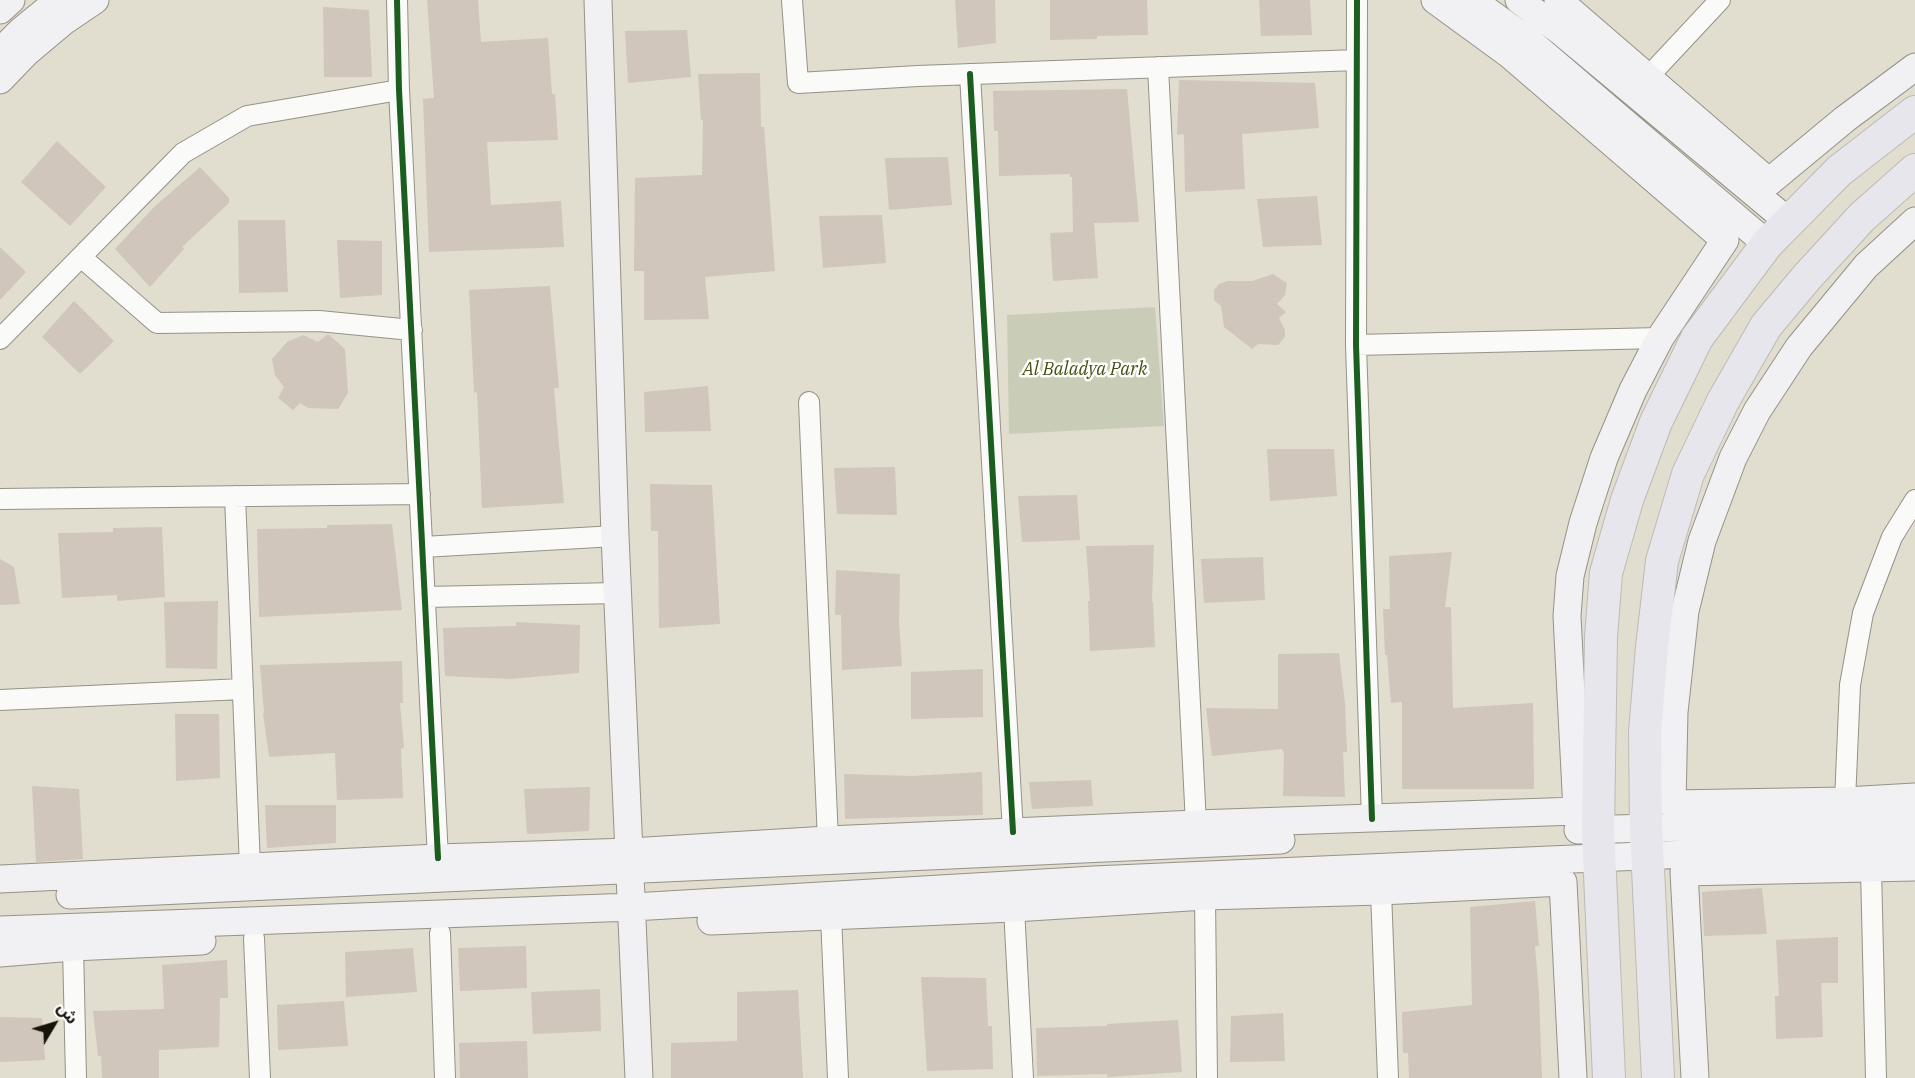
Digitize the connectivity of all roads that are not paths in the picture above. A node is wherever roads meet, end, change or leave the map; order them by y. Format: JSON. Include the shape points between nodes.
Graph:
{"nodes":[{"id":1,"x":11,"y":0,"type":"edge"},
{"id":2,"x":59,"y":0,"type":"edge"},
{"id":3,"x":95,"y":0,"type":"edge"},
{"id":4,"x":397,"y":0,"type":"edge"},
{"id":5,"x":598,"y":0,"type":"edge"},
{"id":6,"x":792,"y":0,"type":"edge"},
{"id":7,"x":1357,"y":0,"type":"edge"},
{"id":8,"x":1435,"y":0,"type":"edge"},
{"id":9,"x":1472,"y":0,"type":"edge"},
{"id":10,"x":1519,"y":0,"type":"edge"},
{"id":11,"x":1558,"y":0,"type":"edge"},
{"id":12,"x":1720,"y":0,"type":"edge"},
{"id":13,"x":0,"y":10,"type":"edge"},
{"id":14,"x":0,"y":52,"type":"edge"},
{"id":15,"x":1358,"y":60,"type":"junction"},
{"id":16,"x":1158,"y":67,"type":"junction"},
{"id":17,"x":1915,"y":67,"type":"edge"},
{"id":18,"x":970,"y":74,"type":"junction"},
{"id":19,"x":1648,"y":76,"type":"junction"},
{"id":20,"x":0,"y":80,"type":"edge"},
{"id":21,"x":399,"y":90,"type":"junction"},
{"id":22,"x":1915,"y":112,"type":"edge"},
{"id":23,"x":1915,"y":170,"type":"edge"},
{"id":24,"x":1915,"y":221,"type":"edge"},
{"id":25,"x":1789,"y":222,"type":"junction"},
{"id":26,"x":1767,"y":244,"type":"junction"},
{"id":27,"x":81,"y":257,"type":"junction"},
{"id":28,"x":412,"y":330,"type":"junction"},
{"id":29,"x":1660,"y":338,"type":"junction"},
{"id":30,"x":0,"y":339,"type":"edge"},
{"id":31,"x":1356,"y":345,"type":"junction"},
{"id":32,"x":809,"y":402,"type":"dead end"},
{"id":33,"x":420,"y":494,"type":"junction"},
{"id":34,"x":235,"y":496,"type":"junction"},
{"id":35,"x":0,"y":499,"type":"edge"},
{"id":36,"x":1915,"y":500,"type":"edge"},
{"id":37,"x":615,"y":536,"type":"junction"},
{"id":38,"x":423,"y":547,"type":"junction"},
{"id":39,"x":618,"y":593,"type":"junction"},
{"id":40,"x":425,"y":597,"type":"junction"},
{"id":41,"x":243,"y":689,"type":"junction"},
{"id":42,"x":0,"y":700,"type":"edge"},
{"id":43,"x":1915,"y":797,"type":"edge"},
{"id":44,"x":1845,"y":801,"type":"junction"},
{"id":45,"x":1915,"y":817,"type":"edge"},
{"id":46,"x":1372,"y":819,"type":"junction"},
{"id":47,"x":1196,"y":824,"type":"junction"},
{"id":48,"x":1013,"y":832,"type":"junction"},
{"id":49,"x":828,"y":840,"type":"junction"},
{"id":50,"x":1647,"y":841,"type":"junction"},
{"id":51,"x":1599,"y":844,"type":"junction"},
{"id":52,"x":1915,"y":844,"type":"edge"},
{"id":53,"x":438,"y":858,"type":"junction"},
{"id":54,"x":630,"y":861,"type":"junction"},
{"id":55,"x":250,"y":867,"type":"junction"},
{"id":56,"x":1915,"y":867,"type":"edge"},
{"id":57,"x":1871,"y":869,"type":"junction"},
{"id":58,"x":0,"y":879,"type":"edge"},
{"id":59,"x":1381,"y":891,"type":"junction"},
{"id":60,"x":1205,"y":896,"type":"junction"},
{"id":61,"x":0,"y":898,"type":"edge"},
{"id":62,"x":1014,"y":908,"type":"junction"},
{"id":63,"x":633,"y":916,"type":"junction"},
{"id":64,"x":831,"y":916,"type":"junction"},
{"id":65,"x":0,"y":930,"type":"edge"},
{"id":66,"x":440,"y":933,"type":"junction"},
{"id":67,"x":254,"y":938,"type":"junction"},
{"id":68,"x":73,"y":946,"type":"junction"},
{"id":69,"x":0,"y":953,"type":"edge"},
{"id":70,"x":76,"y":1078,"type":"edge"},
{"id":71,"x":260,"y":1078,"type":"edge"},
{"id":72,"x":445,"y":1078,"type":"edge"},
{"id":73,"x":639,"y":1078,"type":"edge"},
{"id":74,"x":838,"y":1078,"type":"edge"},
{"id":75,"x":1023,"y":1078,"type":"edge"},
{"id":76,"x":1207,"y":1078,"type":"edge"},
{"id":77,"x":1388,"y":1078,"type":"edge"},
{"id":78,"x":1573,"y":1078,"type":"edge"},
{"id":79,"x":1609,"y":1078,"type":"edge"},
{"id":80,"x":1658,"y":1078,"type":"edge"},
{"id":81,"x":1695,"y":1078,"type":"edge"},
{"id":82,"x":1876,"y":1078,"type":"edge"}],
"edges":[{"from":1,"to":13,"type":"main road"},
{"from":2,"to":14,"type":"main road"},
{"from":3,"to":20,"type":"main road","via":[[26,53]]},
{"from":4,"to":21,"type":"street"},
{"from":5,"to":37,"type":"main road"},
{"from":6,"to":18,"type":"street","via":[[798,83]]},
{"from":7,"to":15,"type":"street"},
{"from":8,"to":29,"type":"main road","via":[[1509,54],[1725,240]]},
{"from":9,"to":26,"type":"main road","via":[[1529,41]]},
{"from":10,"to":25,"type":"main road"},
{"from":11,"to":19,"type":"main road"},
{"from":12,"to":19,"type":"street"},
{"from":15,"to":16,"type":"street"},
{"from":15,"to":31,"type":"street"},
{"from":16,"to":18,"type":"street"},
{"from":16,"to":47,"type":"street"},
{"from":17,"to":19,"type":"main road","via":[[1769,182]]},
{"from":18,"to":48,"type":"street"},
{"from":21,"to":27,"type":"street","via":[[247,116],[183,153]]},
{"from":21,"to":28,"type":"street"},
{"from":22,"to":25,"type":"main road","via":[[1839,171]]},
{"from":23,"to":50,"type":"main road","via":[[1862,217],[1766,326],[1723,401],[1688,474],[1662,561],[1652,647],[1645,732]]},
{"from":24,"to":44,"type":"main road","via":[[1866,266],[1806,338],[1757,411],[1733,458],[1702,541],[1685,611],[1674,712],[1672,804]]},
{"from":25,"to":26,"type":"main road"},
{"from":26,"to":51,"type":"main road","via":[[1697,338],[1656,422],[1627,500],[1606,573],[1601,637]]},
{"from":27,"to":28,"type":"street","via":[[157,323],[319,321]]},
{"from":27,"to":30,"type":"street"},
{"from":28,"to":33,"type":"street"},
{"from":29,"to":31,"type":"street"},
{"from":29,"to":46,"type":"main road","via":[[1604,458],[1582,523],[1570,576],[1567,616],[1577,811]]},
{"from":31,"to":46,"type":"street"},
{"from":32,"to":49,"type":"street"},
{"from":33,"to":34,"type":"street"},
{"from":33,"to":38,"type":"street"},
{"from":34,"to":35,"type":"street"},
{"from":34,"to":41,"type":"street"},
{"from":36,"to":44,"type":"street","via":[[1892,537],[1863,613],[1850,685]]},
{"from":37,"to":38,"type":"street"},
{"from":37,"to":39,"type":"main road"},
{"from":38,"to":40,"type":"street"},
{"from":39,"to":40,"type":"street"},
{"from":39,"to":54,"type":"main road"},
{"from":40,"to":53,"type":"street"},
{"from":41,"to":42,"type":"street"},
{"from":41,"to":55,"type":"street"},
{"from":43,"to":44,"type":"main road"},
{"from":45,"to":50,"type":"main road","via":[[1799,824]]},
{"from":46,"to":47,"type":"main road"},
{"from":47,"to":48,"type":"main road"},
{"from":48,"to":49,"type":"main road"},
{"from":49,"to":54,"type":"main road"},
{"from":50,"to":51,"type":"main road"},
{"from":50,"to":52,"type":"main road"},
{"from":50,"to":80,"type":"main road"},
{"from":51,"to":54,"type":"main road","via":[[1283,840]]},
{"from":51,"to":63,"type":"main road"},
{"from":51,"to":79,"type":"main road"},
{"from":53,"to":54,"type":"main road"},
{"from":53,"to":55,"type":"main road"},
{"from":54,"to":61,"type":"main road"},
{"from":54,"to":63,"type":"main road"},
{"from":55,"to":58,"type":"main road"},
{"from":56,"to":57,"type":"main road"},
{"from":57,"to":81,"type":"main road","via":[[1684,872]]},
{"from":57,"to":82,"type":"street"},
{"from":59,"to":60,"type":"main road"},
{"from":59,"to":77,"type":"street"},
{"from":59,"to":78,"type":"main road","via":[[1563,882]]},
{"from":60,"to":62,"type":"main road"},
{"from":60,"to":76,"type":"street"},
{"from":62,"to":64,"type":"main road"},
{"from":62,"to":75,"type":"street"},
{"from":63,"to":64,"type":"main road"},
{"from":63,"to":65,"type":"main road"},
{"from":63,"to":66,"type":"main road"},
{"from":63,"to":73,"type":"main road"},
{"from":64,"to":74,"type":"street"},
{"from":66,"to":67,"type":"main road"},
{"from":66,"to":72,"type":"street"},
{"from":67,"to":68,"type":"main road"},
{"from":67,"to":71,"type":"street"},
{"from":68,"to":69,"type":"main road"},
{"from":68,"to":70,"type":"street"}]}
